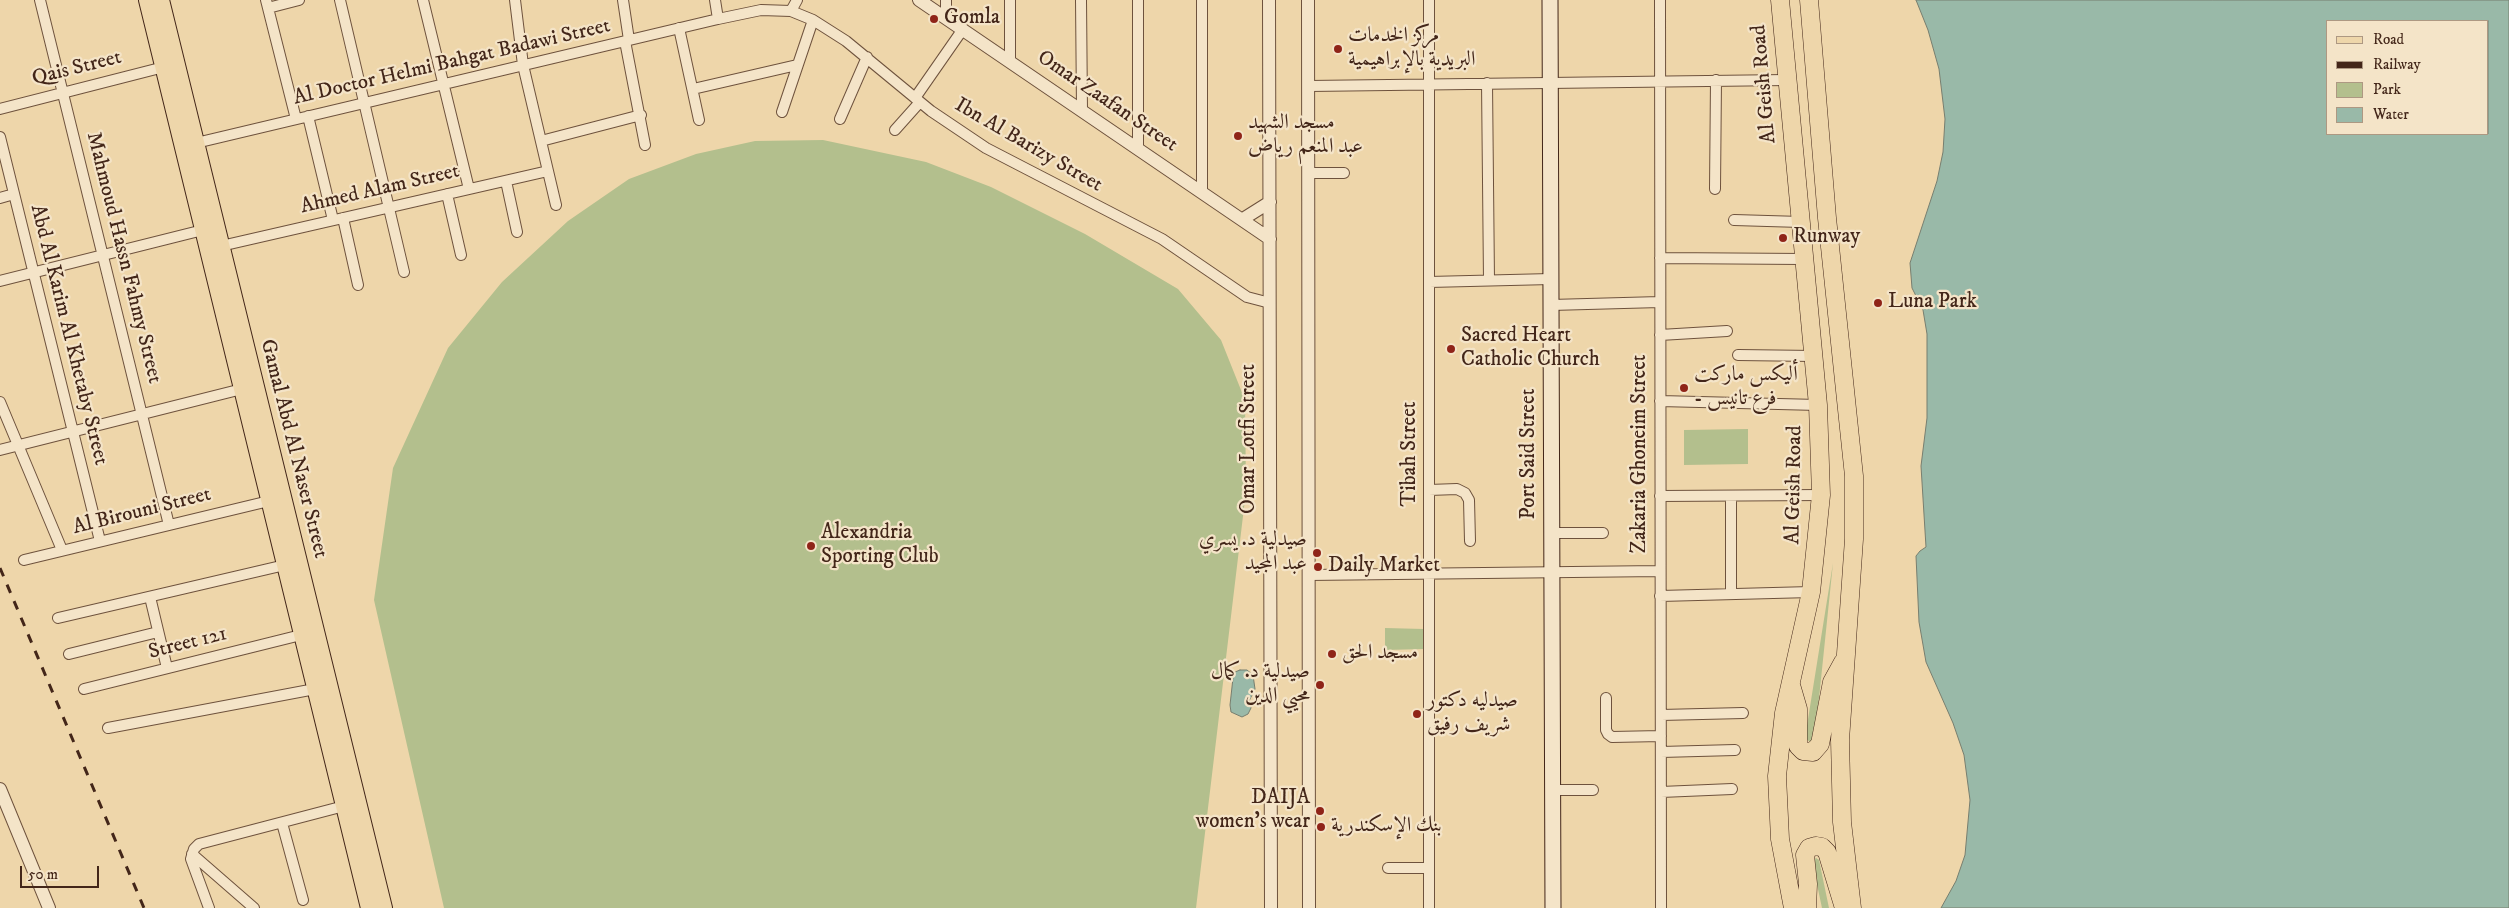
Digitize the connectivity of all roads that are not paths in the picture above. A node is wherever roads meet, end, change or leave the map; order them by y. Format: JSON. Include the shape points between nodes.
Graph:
{"nodes":[{"id":1,"x":40,"y":0,"type":"edge"},
{"id":2,"x":147,"y":0,"type":"edge"},
{"id":3,"x":161,"y":0,"type":"edge"},
{"id":4,"x":299,"y":0,"type":"edge"},
{"id":5,"x":340,"y":0,"type":"edge"},
{"id":6,"x":423,"y":0,"type":"edge"},
{"id":7,"x":515,"y":0,"type":"edge"},
{"id":8,"x":622,"y":0,"type":"edge"},
{"id":9,"x":715,"y":0,"type":"edge"},
{"id":10,"x":797,"y":0,"type":"edge"},
{"id":11,"x":919,"y":0,"type":"edge"},
{"id":12,"x":946,"y":0,"type":"edge"},
{"id":13,"x":1010,"y":0,"type":"edge"},
{"id":14,"x":1081,"y":0,"type":"edge"},
{"id":15,"x":1138,"y":0,"type":"edge"},
{"id":16,"x":1202,"y":0,"type":"edge"},
{"id":17,"x":1269,"y":0,"type":"edge"},
{"id":18,"x":1308,"y":0,"type":"edge"},
{"id":19,"x":1429,"y":0,"type":"edge"},
{"id":20,"x":1550,"y":0,"type":"edge"},
{"id":21,"x":1660,"y":0,"type":"edge"},
{"id":22,"x":1780,"y":0,"type":"edge"},
{"id":23,"x":1809,"y":0,"type":"edge"},
{"id":24,"x":267,"y":4,"type":"edge"},
{"id":25,"x":791,"y":11,"type":"junction"},
{"id":26,"x":946,"y":18,"type":"junction"},
{"id":27,"x":718,"y":19,"type":"junction"},
{"id":28,"x":813,"y":20,"type":"junction"},
{"id":29,"x":679,"y":28,"type":"junction"},
{"id":30,"x":964,"y":29,"type":"junction"},
{"id":31,"x":627,"y":40,"type":"junction"},
{"id":32,"x":867,"y":57,"type":"junction"},
{"id":33,"x":1010,"y":61,"type":"junction"},
{"id":34,"x":523,"y":64,"type":"junction"},
{"id":35,"x":797,"y":66,"type":"junction"},
{"id":36,"x":164,"y":67,"type":"junction"},
{"id":37,"x":1716,"y":80,"type":"junction"},
{"id":38,"x":1787,"y":80,"type":"junction"},
{"id":39,"x":1660,"y":81,"type":"junction"},
{"id":40,"x":1550,"y":82,"type":"junction"},
{"id":41,"x":1487,"y":83,"type":"junction"},
{"id":42,"x":442,"y":84,"type":"junction"},
{"id":43,"x":1429,"y":84,"type":"junction"},
{"id":44,"x":1309,"y":86,"type":"junction"},
{"id":45,"x":693,"y":89,"type":"junction"},
{"id":46,"x":63,"y":92,"type":"junction"},
{"id":47,"x":918,"y":100,"type":"junction"},
{"id":48,"x":364,"y":103,"type":"junction"},
{"id":49,"x":0,"y":108,"type":"edge"},
{"id":50,"x":1082,"y":109,"type":"junction"},
{"id":51,"x":782,"y":112,"type":"dead end"},
{"id":52,"x":641,"y":115,"type":"junction"},
{"id":53,"x":308,"y":116,"type":"junction"},
{"id":54,"x":296,"y":119,"type":"junction"},
{"id":55,"x":840,"y":119,"type":"dead end"},
{"id":56,"x":699,"y":120,"type":"dead end"},
{"id":57,"x":895,"y":130,"type":"dead end"},
{"id":58,"x":0,"y":137,"type":"edge"},
{"id":59,"x":541,"y":141,"type":"junction"},
{"id":60,"x":196,"y":143,"type":"junction"},
{"id":61,"x":646,"y":145,"type":"dead end"},
{"id":62,"x":1138,"y":147,"type":"junction"},
{"id":63,"x":548,"y":171,"type":"junction"},
{"id":64,"x":1309,"y":173,"type":"junction"},
{"id":65,"x":1344,"y":173,"type":"dead end"},
{"id":66,"x":506,"y":181,"type":"junction"},
{"id":67,"x":468,"y":189,"type":"junction"},
{"id":68,"x":1715,"y":189,"type":"dead end"},
{"id":69,"x":1202,"y":191,"type":"junction"},
{"id":70,"x":14,"y":194,"type":"junction"},
{"id":71,"x":447,"y":194,"type":"junction"},
{"id":72,"x":0,"y":198,"type":"edge"},
{"id":73,"x":1270,"y":202,"type":"junction"},
{"id":74,"x":556,"y":205,"type":"dead end"},
{"id":75,"x":389,"y":208,"type":"junction"},
{"id":76,"x":338,"y":219,"type":"junction"},
{"id":77,"x":1243,"y":219,"type":"junction"},
{"id":78,"x":1734,"y":220,"type":"dead end"},
{"id":79,"x":1801,"y":222,"type":"junction"},
{"id":80,"x":203,"y":230,"type":"junction"},
{"id":81,"x":517,"y":232,"type":"dead end"},
{"id":82,"x":1270,"y":239,"type":"junction"},
{"id":83,"x":221,"y":246,"type":"junction"},
{"id":84,"x":103,"y":255,"type":"junction"},
{"id":85,"x":461,"y":255,"type":"dead end"},
{"id":86,"x":1660,"y":258,"type":"junction"},
{"id":87,"x":1804,"y":259,"type":"junction"},
{"id":88,"x":404,"y":272,"type":"dead end"},
{"id":89,"x":34,"y":273,"type":"junction"},
{"id":90,"x":1551,"y":279,"type":"junction"},
{"id":91,"x":1489,"y":280,"type":"junction"},
{"id":92,"x":0,"y":281,"type":"edge"},
{"id":93,"x":1429,"y":282,"type":"junction"},
{"id":94,"x":358,"y":285,"type":"dead end"},
{"id":95,"x":1660,"y":302,"type":"junction"},
{"id":96,"x":1270,"y":303,"type":"junction"},
{"id":97,"x":1551,"y":305,"type":"junction"},
{"id":98,"x":1727,"y":331,"type":"dead end"},
{"id":99,"x":1660,"y":335,"type":"junction"},
{"id":100,"x":1738,"y":355,"type":"dead end"},
{"id":101,"x":1814,"y":356,"type":"junction"},
{"id":102,"x":242,"y":389,"type":"junction"},
{"id":103,"x":1660,"y":401,"type":"junction"},
{"id":104,"x":0,"y":402,"type":"edge"},
{"id":105,"x":1818,"y":405,"type":"junction"},
{"id":106,"x":142,"y":414,"type":"junction"},
{"id":107,"x":73,"y":432,"type":"junction"},
{"id":108,"x":18,"y":445,"type":"junction"},
{"id":109,"x":0,"y":450,"type":"edge"},
{"id":110,"x":1429,"y":490,"type":"junction"},
{"id":111,"x":1821,"y":495,"type":"junction"},
{"id":112,"x":1660,"y":496,"type":"junction"},
{"id":113,"x":1731,"y":496,"type":"junction"},
{"id":114,"x":269,"y":500,"type":"junction"},
{"id":115,"x":169,"y":525,"type":"junction"},
{"id":116,"x":1552,"y":533,"type":"junction"},
{"id":117,"x":1603,"y":533,"type":"dead end"},
{"id":118,"x":100,"y":541,"type":"junction"},
{"id":119,"x":1470,"y":541,"type":"dead end"},
{"id":120,"x":62,"y":550,"type":"junction"},
{"id":121,"x":24,"y":560,"type":"dead end"},
{"id":122,"x":285,"y":566,"type":"junction"},
{"id":123,"x":1660,"y":570,"type":"junction"},
{"id":124,"x":1552,"y":572,"type":"junction"},
{"id":125,"x":1429,"y":574,"type":"junction"},
{"id":126,"x":1308,"y":575,"type":"junction"},
{"id":127,"x":299,"y":590,"type":"junction"},
{"id":128,"x":1811,"y":592,"type":"junction"},
{"id":129,"x":1731,"y":594,"type":"junction"},
{"id":130,"x":1660,"y":596,"type":"junction"},
{"id":131,"x":150,"y":597,"type":"junction"},
{"id":132,"x":58,"y":618,"type":"dead end"},
{"id":133,"x":158,"y":632,"type":"junction"},
{"id":134,"x":301,"y":635,"type":"junction"},
{"id":135,"x":69,"y":654,"type":"dead end"},
{"id":136,"x":1846,"y":658,"type":"junction"},
{"id":137,"x":167,"y":668,"type":"junction"},
{"id":138,"x":1790,"y":682,"type":"junction"},
{"id":139,"x":84,"y":689,"type":"dead end"},
{"id":140,"x":314,"y":689,"type":"junction"},
{"id":141,"x":1606,"y":698,"type":"dead end"},
{"id":142,"x":1743,"y":713,"type":"dead end"},
{"id":143,"x":1661,"y":715,"type":"junction"},
{"id":144,"x":108,"y":728,"type":"dead end"},
{"id":145,"x":1661,"y":736,"type":"junction"},
{"id":146,"x":1735,"y":750,"type":"dead end"},
{"id":147,"x":1661,"y":752,"type":"junction"},
{"id":148,"x":0,"y":789,"type":"edge"},
{"id":149,"x":1732,"y":789,"type":"dead end"},
{"id":150,"x":1553,"y":790,"type":"junction"},
{"id":151,"x":1593,"y":790,"type":"dead end"},
{"id":152,"x":1661,"y":792,"type":"junction"},
{"id":153,"x":351,"y":805,"type":"junction"},
{"id":154,"x":282,"y":822,"type":"junction"},
{"id":155,"x":193,"y":851,"type":"junction"},
{"id":156,"x":1388,"y":868,"type":"dead end"},
{"id":157,"x":1429,"y":868,"type":"junction"},
{"id":158,"x":303,"y":900,"type":"dead end"},
{"id":159,"x":49,"y":908,"type":"edge"},
{"id":160,"x":209,"y":908,"type":"edge"},
{"id":161,"x":254,"y":908,"type":"edge"},
{"id":162,"x":369,"y":908,"type":"edge"},
{"id":163,"x":384,"y":908,"type":"edge"},
{"id":164,"x":1271,"y":908,"type":"edge"},
{"id":165,"x":1309,"y":908,"type":"edge"},
{"id":166,"x":1429,"y":908,"type":"edge"},
{"id":167,"x":1553,"y":908,"type":"edge"},
{"id":168,"x":1661,"y":908,"type":"edge"},
{"id":169,"x":1793,"y":908,"type":"edge"},
{"id":170,"x":1807,"y":908,"type":"edge"},
{"id":171,"x":1844,"y":908,"type":"edge"},
{"id":172,"x":1852,"y":908,"type":"edge"}],
"edges":[{"from":1,"to":46,"type":"street","name":"Mahmoud Hassn Fahmy Street"},
{"from":2,"to":36,"type":"main road","name":"Gamal Abd Al Naser Street"},
{"from":3,"to":60,"type":"main road","name":"Gamal Abd Al Naser Street"},
{"from":4,"to":24,"type":"street"},
{"from":5,"to":48,"type":"street"},
{"from":6,"to":42,"type":"street"},
{"from":7,"to":34,"type":"street"},
{"from":8,"to":31,"type":"street"},
{"from":9,"to":27,"type":"street"},
{"from":10,"to":25,"type":"street"},
{"from":11,"to":26,"type":"street","name":"Omar Zaafan Street"},
{"from":12,"to":26,"type":"street"},
{"from":13,"to":33,"type":"street"},
{"from":14,"to":50,"type":"street"},
{"from":15,"to":62,"type":"street"},
{"from":16,"to":69,"type":"street"},
{"from":17,"to":73,"type":"street","name":"Omar Lotfi Street"},
{"from":18,"to":44,"type":"street"},
{"from":19,"to":43,"type":"street","name":"Tibah Street"},
{"from":20,"to":40,"type":"main road","name":"Port Said Street"},
{"from":21,"to":39,"type":"street","name":"Zakaria Ghoneim Street"},
{"from":22,"to":38,"type":"highway","name":"Al Geish Road"},
{"from":23,"to":136,"type":"highway","via":[[1827,218],[1854,476],[1854,539]]},
{"from":24,"to":54,"type":"street"},
{"from":25,"to":27,"type":"street","name":"Ibn Al Barizy Street","via":[[761,10]]},
{"from":25,"to":28,"type":"street","name":"Ibn Al Barizy Street"},
{"from":26,"to":30,"type":"street","name":"Omar Zaafan Street"},
{"from":27,"to":29,"type":"street","name":"Al Doctor Helmi Bahgat Badawi Street"},
{"from":28,"to":32,"type":"street","name":"Ibn Al Barizy Street"},
{"from":28,"to":35,"type":"street"},
{"from":29,"to":31,"type":"street","name":"Al Doctor Helmi Bahgat Badawi Street"},
{"from":29,"to":45,"type":"street"},
{"from":30,"to":33,"type":"street","name":"Omar Zaafan Street"},
{"from":30,"to":47,"type":"street"},
{"from":31,"to":34,"type":"street","name":"Al Doctor Helmi Bahgat Badawi Street"},
{"from":31,"to":52,"type":"street"},
{"from":32,"to":47,"type":"street","name":"Ibn Al Barizy Street"},
{"from":32,"to":55,"type":"street"},
{"from":33,"to":50,"type":"street","name":"Omar Zaafan Street"},
{"from":34,"to":42,"type":"street","name":"Al Doctor Helmi Bahgat Badawi Street"},
{"from":34,"to":59,"type":"street"},
{"from":35,"to":45,"type":"street"},
{"from":35,"to":51,"type":"street"},
{"from":36,"to":46,"type":"street","name":"Qais Street"},
{"from":36,"to":80,"type":"main road","name":"Gamal Abd Al Naser Street"},
{"from":37,"to":38,"type":"street"},
{"from":37,"to":39,"type":"street"},
{"from":37,"to":68,"type":"street"},
{"from":38,"to":79,"type":"highway","name":"Al Geish Road"},
{"from":39,"to":40,"type":"street"},
{"from":39,"to":86,"type":"street","name":"Zakaria Ghoneim Street"},
{"from":40,"to":41,"type":"street"},
{"from":40,"to":90,"type":"main road","name":"Port Said Street"},
{"from":41,"to":43,"type":"street"},
{"from":41,"to":91,"type":"street"},
{"from":42,"to":48,"type":"street","name":"Al Doctor Helmi Bahgat Badawi Street"},
{"from":42,"to":67,"type":"street"},
{"from":43,"to":44,"type":"street"},
{"from":43,"to":93,"type":"street","name":"Tibah Street"},
{"from":44,"to":64,"type":"street"},
{"from":45,"to":56,"type":"street"},
{"from":46,"to":49,"type":"street","name":"Qais Street"},
{"from":46,"to":84,"type":"street","name":"Mahmoud Hassn Fahmy Street"},
{"from":47,"to":57,"type":"street"},
{"from":47,"to":96,"type":"street","name":"Ibn Al Barizy Street","via":[[954,128],[1004,159],[1162,239],[1247,297]]},
{"from":48,"to":53,"type":"street","name":"Al Doctor Helmi Bahgat Badawi Street"},
{"from":48,"to":75,"type":"street"},
{"from":50,"to":62,"type":"street","name":"Omar Zaafan Street"},
{"from":52,"to":59,"type":"street"},
{"from":52,"to":61,"type":"street"},
{"from":53,"to":54,"type":"street","name":"Al Doctor Helmi Bahgat Badawi Street"},
{"from":53,"to":76,"type":"street"},
{"from":54,"to":60,"type":"street","name":"Al Doctor Helmi Bahgat Badawi Street"},
{"from":58,"to":70,"type":"street","name":"Abd Al Karim Al Khetaby Street"},
{"from":59,"to":63,"type":"street"},
{"from":60,"to":83,"type":"main road","name":"Gamal Abd Al Naser Street"},
{"from":62,"to":69,"type":"street","name":"Omar Zaafan Street"},
{"from":63,"to":66,"type":"street","name":"Ahmed Alam Street"},
{"from":63,"to":74,"type":"street"},
{"from":64,"to":65,"type":"street"},
{"from":64,"to":126,"type":"street"},
{"from":66,"to":67,"type":"street","name":"Ahmed Alam Street"},
{"from":66,"to":81,"type":"street"},
{"from":67,"to":71,"type":"street","name":"Ahmed Alam Street"},
{"from":69,"to":77,"type":"street","name":"Omar Zaafan Street"},
{"from":70,"to":72,"type":"street"},
{"from":70,"to":89,"type":"street","name":"Abd Al Karim Al Khetaby Street"},
{"from":71,"to":75,"type":"street","name":"Ahmed Alam Street"},
{"from":71,"to":85,"type":"street"},
{"from":73,"to":77,"type":"street"},
{"from":73,"to":82,"type":"street","name":"Omar Lotfi Street"},
{"from":75,"to":76,"type":"street","name":"Ahmed Alam Street"},
{"from":75,"to":88,"type":"street"},
{"from":76,"to":83,"type":"street","name":"Ahmed Alam Street"},
{"from":76,"to":94,"type":"street"},
{"from":77,"to":82,"type":"street","name":"Omar Zaafan Street"},
{"from":78,"to":79,"type":"street"},
{"from":79,"to":87,"type":"highway","name":"Al Geish Road"},
{"from":80,"to":84,"type":"street"},
{"from":80,"to":102,"type":"main road","name":"Gamal Abd Al Naser Street"},
{"from":82,"to":96,"type":"street","name":"Omar Lotfi Street"},
{"from":83,"to":127,"type":"main road","name":"Gamal Abd Al Naser Street"},
{"from":84,"to":89,"type":"street"},
{"from":84,"to":106,"type":"street","name":"Mahmoud Hassn Fahmy Street"},
{"from":86,"to":87,"type":"street"},
{"from":86,"to":95,"type":"street","name":"Zakaria Ghoneim Street"},
{"from":87,"to":101,"type":"highway","name":"Al Geish Road"},
{"from":89,"to":92,"type":"street"},
{"from":89,"to":107,"type":"street","name":"Abd Al Karim Al Khetaby Street"},
{"from":90,"to":91,"type":"street"},
{"from":90,"to":97,"type":"main road","name":"Port Said Street"},
{"from":91,"to":93,"type":"street"},
{"from":93,"to":110,"type":"street","name":"Tibah Street"},
{"from":95,"to":97,"type":"street"},
{"from":95,"to":99,"type":"street","name":"Zakaria Ghoneim Street"},
{"from":96,"to":164,"type":"street","name":"Omar Lotfi Street"},
{"from":97,"to":116,"type":"main road","name":"Port Said Street"},
{"from":98,"to":99,"type":"street"},
{"from":99,"to":103,"type":"street","name":"Zakaria Ghoneim Street"},
{"from":100,"to":101,"type":"street"},
{"from":101,"to":105,"type":"highway","name":"Al Geish Road"},
{"from":102,"to":106,"type":"street"},
{"from":102,"to":114,"type":"main road","name":"Gamal Abd Al Naser Street"},
{"from":103,"to":105,"type":"street"},
{"from":103,"to":112,"type":"street","name":"Zakaria Ghoneim Street"},
{"from":104,"to":108,"type":"street"},
{"from":105,"to":111,"type":"highway","name":"Al Geish Road"},
{"from":106,"to":107,"type":"street"},
{"from":106,"to":115,"type":"street","name":"Mahmoud Hassn Fahmy Street"},
{"from":107,"to":108,"type":"street"},
{"from":107,"to":118,"type":"street","name":"Abd Al Karim Al Khetaby Street"},
{"from":108,"to":109,"type":"street"},
{"from":108,"to":120,"type":"street"},
{"from":110,"to":119,"type":"street","via":[[1465,493],[1469,500]]},
{"from":110,"to":125,"type":"street","name":"Tibah Street"},
{"from":111,"to":113,"type":"street"},
{"from":111,"to":128,"type":"highway","name":"Al Geish Road"},
{"from":112,"to":113,"type":"street"},
{"from":112,"to":123,"type":"street","name":"Zakaria Ghoneim Street"},
{"from":113,"to":129,"type":"street"},
{"from":114,"to":115,"type":"street","name":"Al Birouni Street"},
{"from":114,"to":122,"type":"main road","name":"Gamal Abd Al Naser Street"},
{"from":115,"to":118,"type":"street","name":"Al Birouni Street"},
{"from":116,"to":117,"type":"street"},
{"from":116,"to":124,"type":"main road","name":"Port Said Street"},
{"from":118,"to":120,"type":"street","name":"Al Birouni Street"},
{"from":120,"to":121,"type":"street","name":"Al Birouni Street"},
{"from":122,"to":127,"type":"main road","name":"Gamal Abd Al Naser Street"},
{"from":122,"to":131,"type":"street"},
{"from":123,"to":124,"type":"street"},
{"from":123,"to":130,"type":"street","name":"Zakaria Ghoneim Street"},
{"from":124,"to":125,"type":"street"},
{"from":124,"to":150,"type":"main road","name":"Port Said Street"},
{"from":125,"to":126,"type":"street"},
{"from":125,"to":157,"type":"street","name":"Tibah Street"},
{"from":126,"to":165,"type":"street"},
{"from":127,"to":134,"type":"main road","name":"Gamal Abd Al Naser Street"},
{"from":127,"to":153,"type":"main road","name":"Gamal Abd Al Naser Street"},
{"from":128,"to":129,"type":"street"},
{"from":128,"to":138,"type":"highway","name":"Al Geish Road"},
{"from":129,"to":130,"type":"street"},
{"from":130,"to":143,"type":"street","name":"Zakaria Ghoneim Street"},
{"from":131,"to":132,"type":"street"},
{"from":131,"to":133,"type":"street"},
{"from":133,"to":135,"type":"street"},
{"from":133,"to":137,"type":"street"},
{"from":134,"to":137,"type":"street","name":"Street 121"},
{"from":134,"to":140,"type":"main road","name":"Gamal Abd Al Naser Street"},
{"from":136,"to":138,"type":"highway","via":[[1832,682],[1820,744],[1813,752],[1803,751],[1798,746],[1798,709]]},
{"from":136,"to":172,"type":"highway","via":[[1840,781]]},
{"from":137,"to":139,"type":"street","name":"Street 121"},
{"from":138,"to":169,"type":"highway","name":"Al Geish Road","via":[[1779,744],[1777,808],[1784,870]]},
{"from":140,"to":144,"type":"street"},
{"from":140,"to":153,"type":"main road","name":"Gamal Abd Al Naser Street"},
{"from":141,"to":145,"type":"street","via":[[1608,734]]},
{"from":142,"to":143,"type":"street"},
{"from":143,"to":145,"type":"street","name":"Zakaria Ghoneim Street"},
{"from":145,"to":147,"type":"street","name":"Zakaria Ghoneim Street"},
{"from":146,"to":147,"type":"street"},
{"from":147,"to":152,"type":"street","name":"Zakaria Ghoneim Street"},
{"from":148,"to":159,"type":"street"},
{"from":149,"to":152,"type":"street"},
{"from":150,"to":151,"type":"street"},
{"from":150,"to":167,"type":"main road","name":"Port Said Street"},
{"from":152,"to":168,"type":"street","name":"Zakaria Ghoneim Street"},
{"from":153,"to":154,"type":"street"},
{"from":153,"to":162,"type":"main road","name":"Gamal Abd Al Naser Street"},
{"from":153,"to":163,"type":"main road","name":"Gamal Abd Al Naser Street"},
{"from":154,"to":155,"type":"street","via":[[206,842]]},
{"from":154,"to":158,"type":"street"},
{"from":155,"to":160,"type":"street","via":[[192,865]]},
{"from":155,"to":161,"type":"street"},
{"from":156,"to":157,"type":"street"},
{"from":157,"to":166,"type":"street","name":"Tibah Street"},
{"from":170,"to":171,"type":"highway","via":[[1805,855],[1809,848],[1816,846],[1826,852]]}]}
